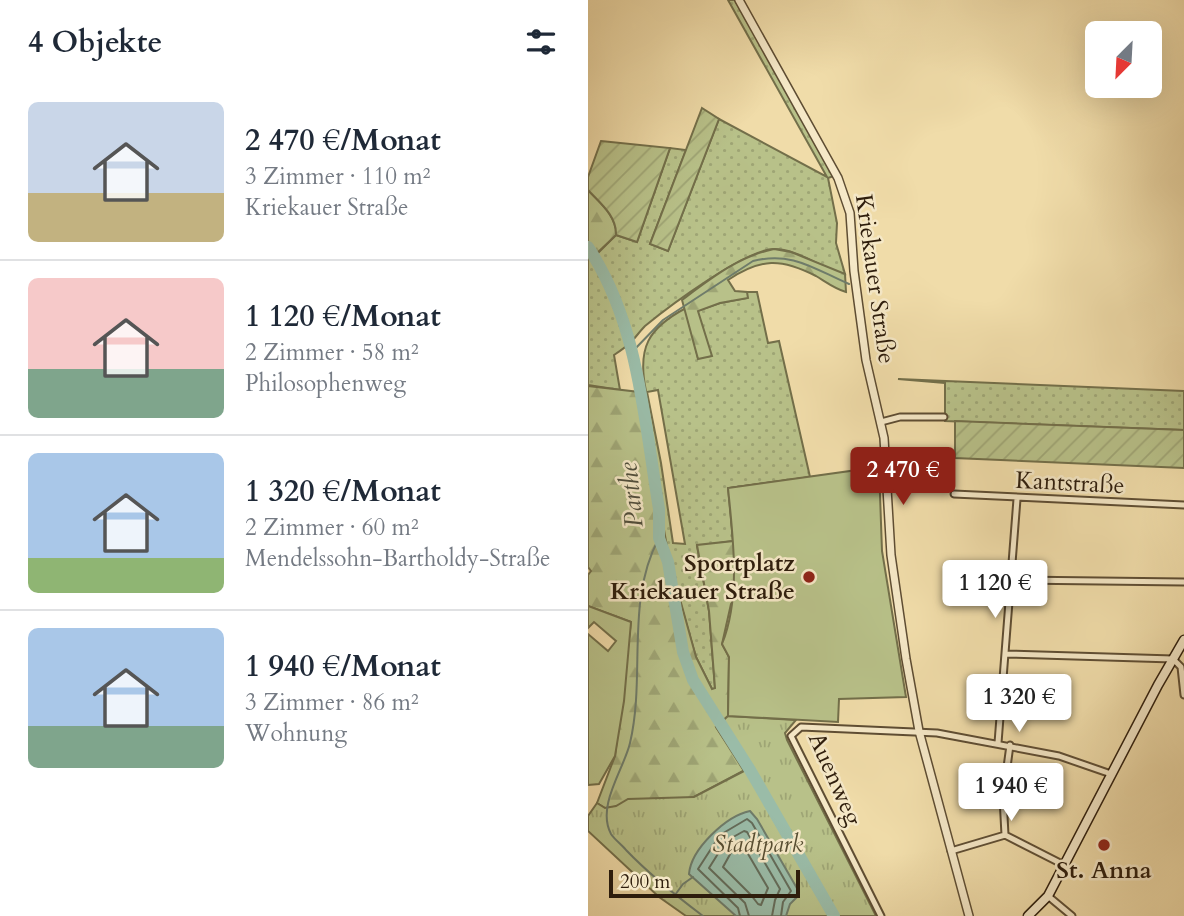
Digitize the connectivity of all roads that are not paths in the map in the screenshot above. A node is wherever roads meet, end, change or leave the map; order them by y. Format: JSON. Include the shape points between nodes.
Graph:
{"nodes":[{"id":1,"x":739,"y":0,"type":"edge"},
{"id":2,"x":944,"y":417,"type":"dead end"},
{"id":3,"x":881,"y":422,"type":"junction"},
{"id":4,"x":954,"y":494,"type":"dead end"},
{"id":5,"x":1017,"y":499,"type":"junction"},
{"id":6,"x":1184,"y":505,"type":"edge"},
{"id":7,"x":1012,"y":580,"type":"junction"},
{"id":8,"x":1184,"y":582,"type":"edge"},
{"id":9,"x":1184,"y":640,"type":"edge"},
{"id":10,"x":1006,"y":654,"type":"junction"},
{"id":11,"x":1173,"y":659,"type":"junction"},
{"id":12,"x":1184,"y":695,"type":"edge"},
{"id":13,"x":919,"y":731,"type":"junction"},
{"id":14,"x":998,"y":743,"type":"junction"},
{"id":15,"x":1010,"y":745,"type":"junction"},
{"id":16,"x":1111,"y":774,"type":"junction"},
{"id":17,"x":1005,"y":835,"type":"junction"},
{"id":18,"x":951,"y":851,"type":"junction"},
{"id":19,"x":1064,"y":866,"type":"junction"},
{"id":20,"x":1048,"y":896,"type":"junction"},
{"id":21,"x":881,"y":916,"type":"edge"},
{"id":22,"x":969,"y":916,"type":"edge"},
{"id":23,"x":1028,"y":916,"type":"edge"},
{"id":24,"x":1072,"y":916,"type":"edge"}],
"edges":[{"from":1,"to":3,"type":"street","name":"Kriekauer Straße","via":[[846,196],[866,360]]},
{"from":2,"to":3,"type":"street"},
{"from":3,"to":13,"type":"street","name":"Kriekauer Straße","via":[[891,555]]},
{"from":4,"to":5,"type":"street","name":"Kantstraße"},
{"from":5,"to":6,"type":"street","name":"Kantstraße"},
{"from":5,"to":7,"type":"street"},
{"from":7,"to":8,"type":"street"},
{"from":7,"to":10,"type":"street"},
{"from":9,"to":11,"type":"main road"},
{"from":10,"to":11,"type":"street"},
{"from":10,"to":14,"type":"street"},
{"from":11,"to":12,"type":"street","via":[[1181,667]]},
{"from":11,"to":16,"type":"main road"},
{"from":13,"to":14,"type":"street"},
{"from":13,"to":18,"type":"street","name":"Kriekauer Straße"},
{"from":13,"to":21,"type":"street","name":"Auenweg","via":[[801,727],[791,736]]},
{"from":14,"to":15,"type":"street"},
{"from":15,"to":16,"type":"street"},
{"from":15,"to":17,"type":"street","via":[[1003,797]]},
{"from":16,"to":19,"type":"main road"},
{"from":17,"to":18,"type":"street"},
{"from":17,"to":19,"type":"street"},
{"from":18,"to":22,"type":"street","name":"Kriekauer Straße"},
{"from":19,"to":20,"type":"main road"},
{"from":20,"to":23,"type":"main road"},
{"from":20,"to":24,"type":"street"}]}
